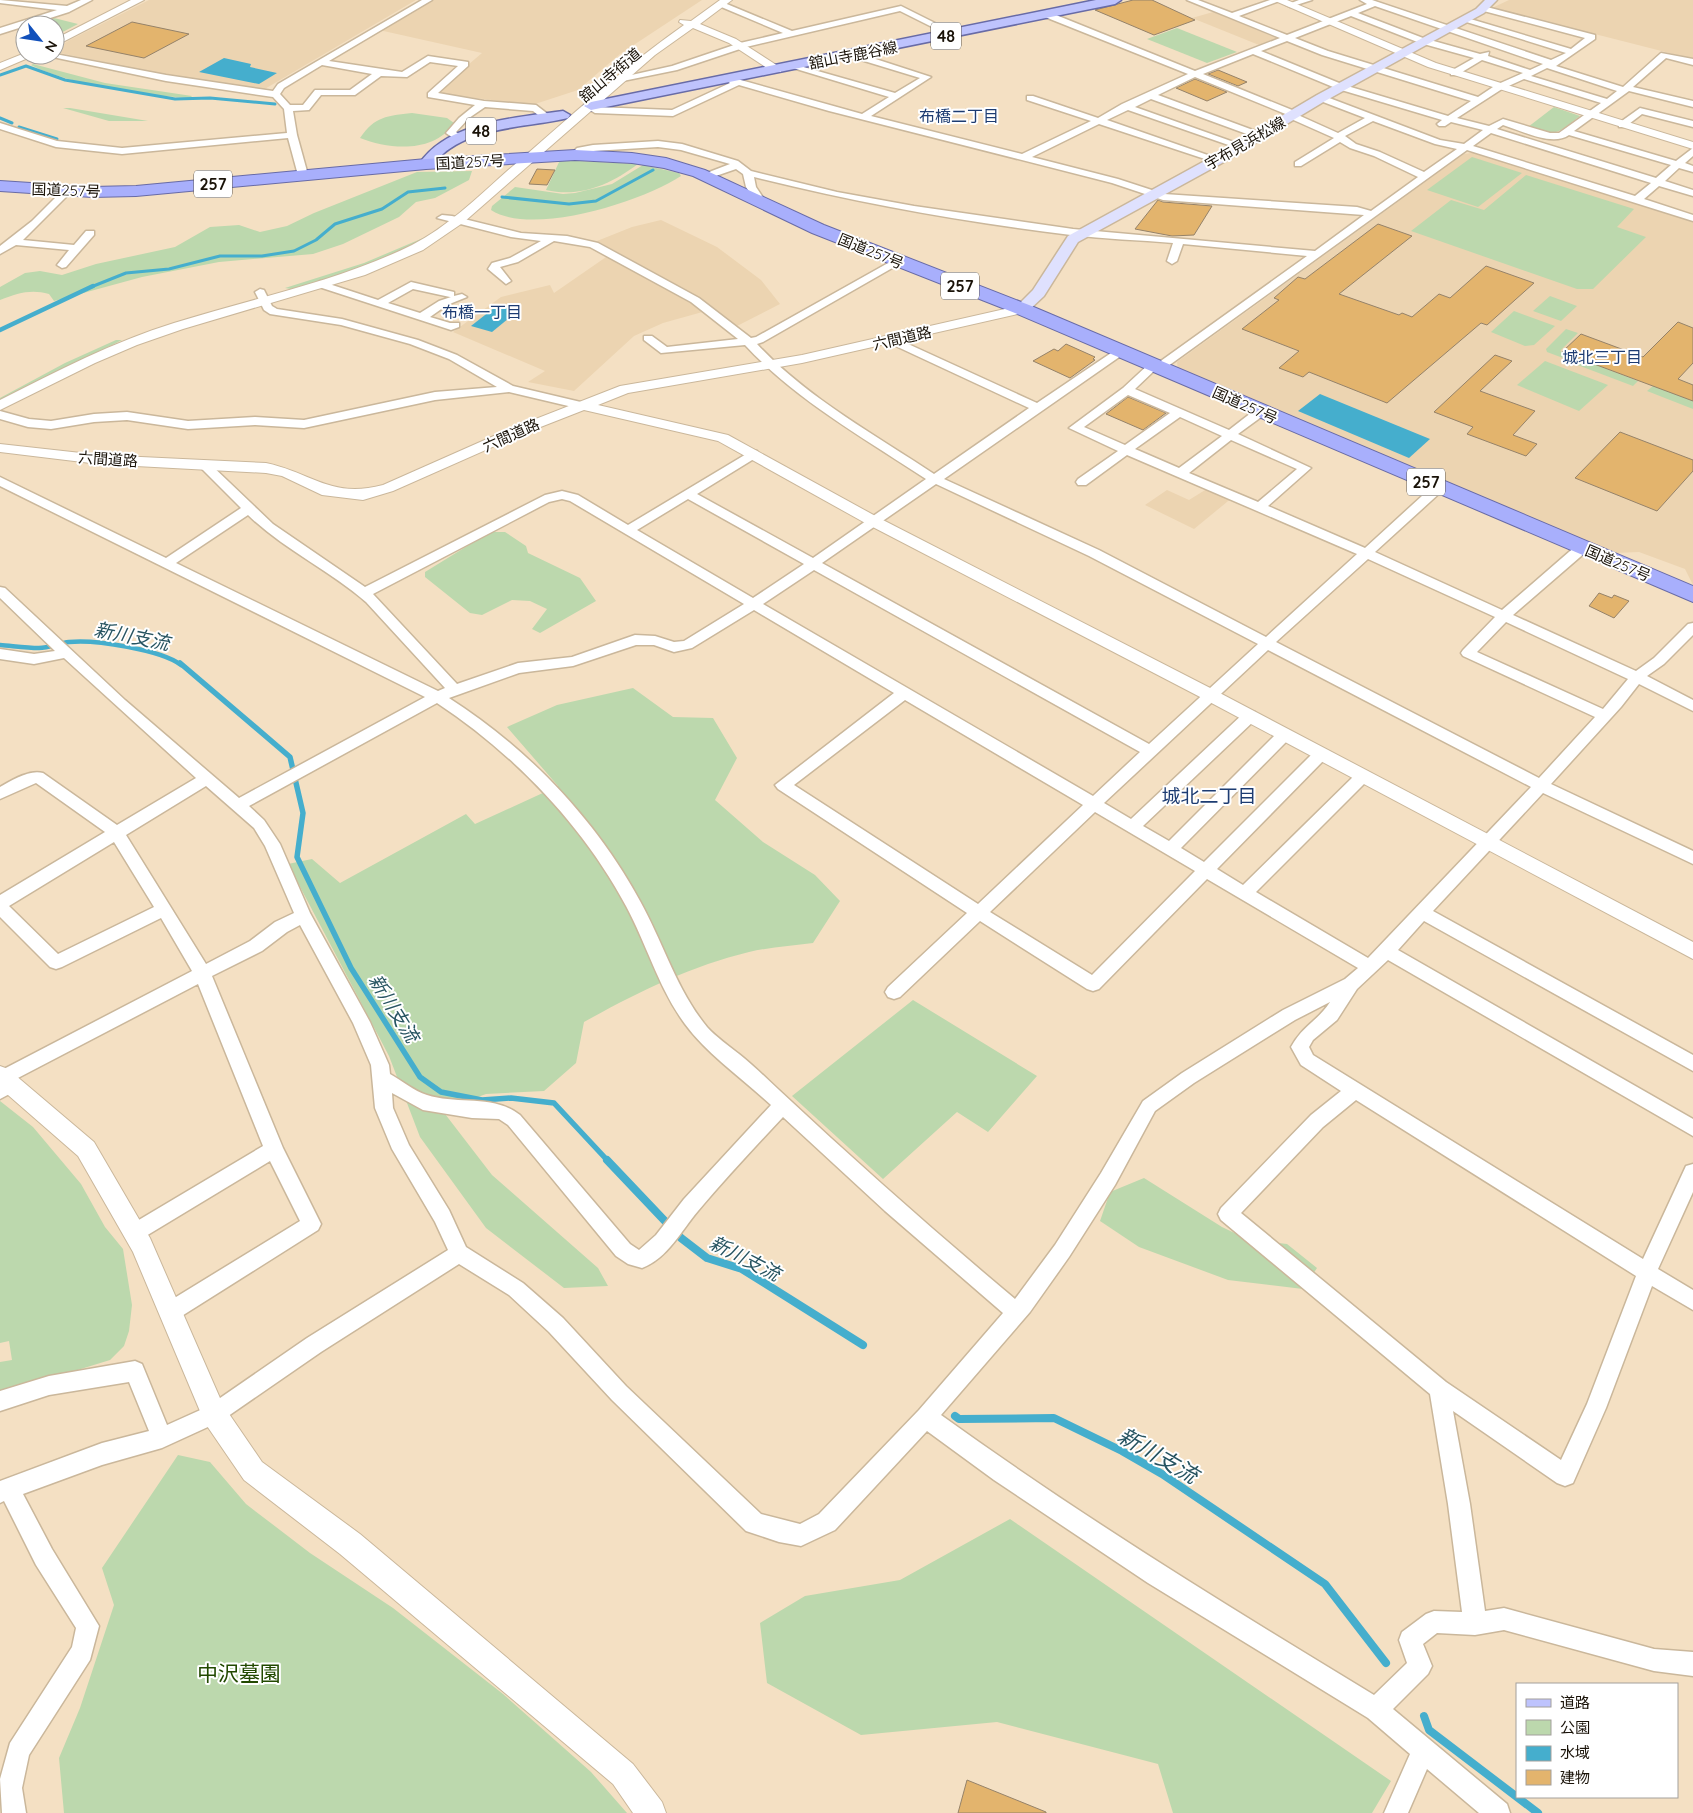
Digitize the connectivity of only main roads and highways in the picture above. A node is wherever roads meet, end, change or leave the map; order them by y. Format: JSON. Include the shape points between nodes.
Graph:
{"nodes":[{"id":1,"x":1115,"y":0,"type":"edge"},
{"id":2,"x":1487,"y":4,"type":"edge"},
{"id":3,"x":593,"y":108,"type":"road end"},
{"id":4,"x":563,"y":115,"type":"road end"},
{"id":5,"x":426,"y":164,"type":"junction"},
{"id":6,"x":0,"y":186,"type":"edge"},
{"id":7,"x":1022,"y":309,"type":"junction"},
{"id":8,"x":1693,"y":595,"type":"edge"}],
"edges":[{"from":1,"to":3,"type":"main road","name":"舘山寺鹿谷線","number":"48"},
{"from":2,"to":7,"type":"main road","name":"宇布見浜松線","via":[[1072,241],[1039,293]]},
{"from":4,"to":5,"type":"main road","number":"48","via":[[459,138],[443,146],[428,158]]},
{"from":5,"to":6,"type":"highway","name":"国道257号","number":"257","via":[[136,191],[67,191]]},
{"from":5,"to":7,"type":"highway","name":"国道257号","number":"257","via":[[575,155],[666,163],[707,176],[809,225]]},
{"from":7,"to":8,"type":"highway","name":"国道257号","number":"257"}]}
